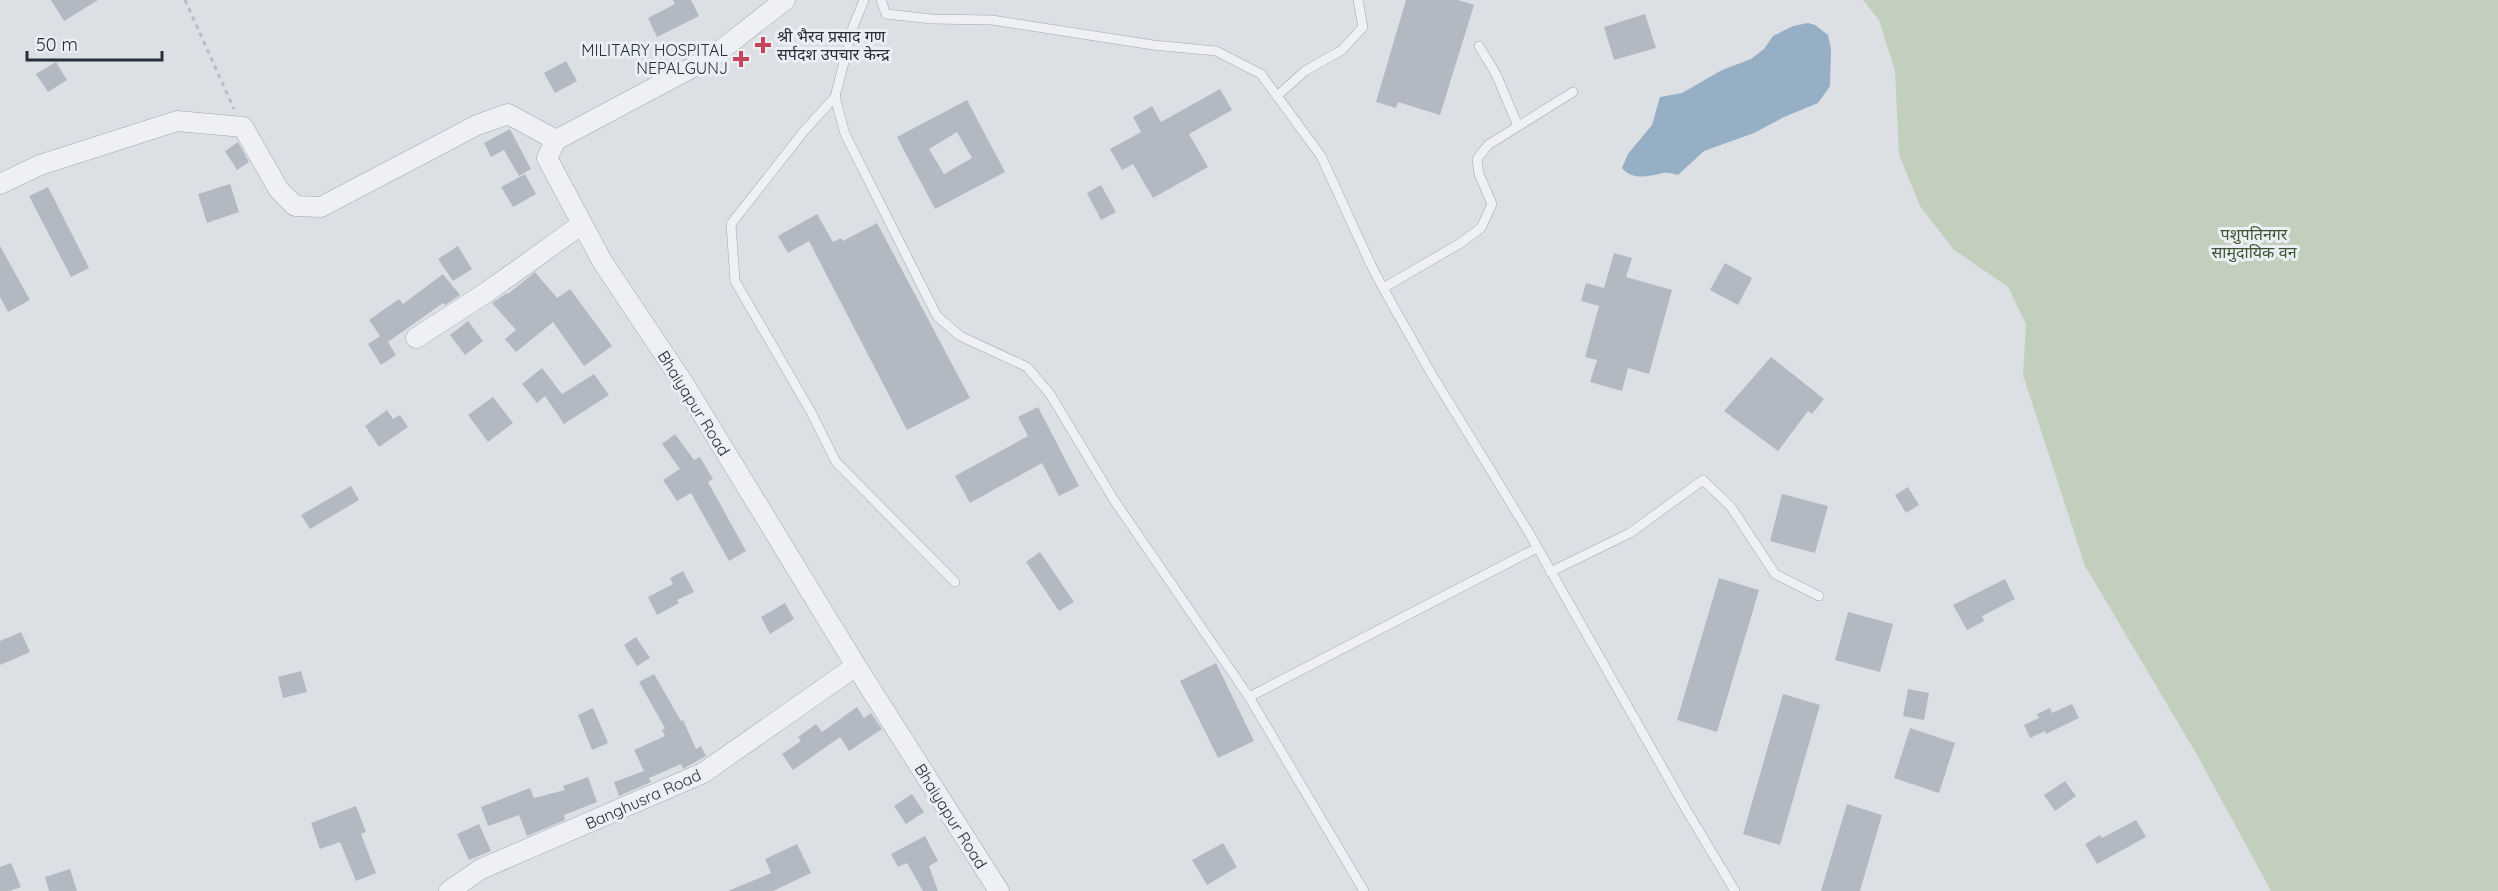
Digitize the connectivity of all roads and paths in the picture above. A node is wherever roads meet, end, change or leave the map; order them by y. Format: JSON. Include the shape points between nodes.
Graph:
{"nodes":[{"id":1,"x":185,"y":0,"type":"edge"},
{"id":2,"x":785,"y":0,"type":"edge"},
{"id":3,"x":864,"y":0,"type":"edge"},
{"id":4,"x":881,"y":0,"type":"edge"},
{"id":5,"x":1358,"y":0,"type":"edge"},
{"id":6,"x":1479,"y":46,"type":"dead end"},
{"id":7,"x":1573,"y":92,"type":"dead end"},
{"id":8,"x":1277,"y":96,"type":"junction"},
{"id":9,"x":835,"y":97,"type":"junction"},
{"id":10,"x":1518,"y":126,"type":"junction"},
{"id":11,"x":243,"y":127,"type":"junction"},
{"id":12,"x":556,"y":140,"type":"junction"},
{"id":13,"x":0,"y":184,"type":"edge"},
{"id":14,"x":582,"y":224,"type":"junction"},
{"id":15,"x":1383,"y":288,"type":"junction"},
{"id":16,"x":416,"y":338,"type":"dead end"},
{"id":17,"x":1537,"y":548,"type":"junction"},
{"id":18,"x":1550,"y":572,"type":"junction"},
{"id":19,"x":956,"y":582,"type":"dead end"},
{"id":20,"x":1819,"y":596,"type":"dead end"},
{"id":21,"x":856,"y":666,"type":"junction"},
{"id":22,"x":1249,"y":697,"type":"junction"},
{"id":23,"x":449,"y":891,"type":"edge"},
{"id":24,"x":999,"y":891,"type":"edge"},
{"id":25,"x":1364,"y":891,"type":"edge"},
{"id":26,"x":1735,"y":891,"type":"edge"}],
"edges":[{"from":1,"to":11,"type":"path"},
{"from":2,"to":12,"type":"street","via":[[712,57]]},
{"from":3,"to":9,"type":"lane"},
{"from":4,"to":8,"type":"lane","via":[[886,14],[992,20],[1216,51],[1261,74]]},
{"from":5,"to":8,"type":"lane","via":[[1363,27],[1342,51],[1305,71]]},
{"from":6,"to":10,"type":"lane","via":[[1496,74]]},
{"from":7,"to":10,"type":"lane"},
{"from":8,"to":15,"type":"lane","via":[[1321,156]]},
{"from":9,"to":19,"type":"lane","via":[[731,224],[735,281],[837,462]]},
{"from":9,"to":22,"type":"lane","via":[[845,134],[937,316],[960,336],[1027,366],[1050,394],[1114,500]]},
{"from":10,"to":15,"type":"lane","via":[[1488,145],[1477,159],[1492,204],[1481,228]]},
{"from":11,"to":12,"type":"street","via":[[279,190],[295,206],[321,207],[477,125],[508,114]]},
{"from":11,"to":13,"type":"street","via":[[177,121],[40,165]]},
{"from":12,"to":14,"type":"street","name":"Bhaiyapur Road","via":[[547,158]]},
{"from":14,"to":16,"type":"street"},
{"from":14,"to":21,"type":"street","name":"Bhaiyapur Road"},
{"from":15,"to":17,"type":"lane"},
{"from":17,"to":18,"type":"lane"},
{"from":17,"to":22,"type":"lane"},
{"from":18,"to":20,"type":"lane","via":[[1630,533],[1703,480],[1731,507],[1775,574]]},
{"from":18,"to":26,"type":"lane"},
{"from":21,"to":23,"type":"street","name":"Banghusra Road","via":[[703,773],[481,869]]},
{"from":21,"to":24,"type":"street","name":"Bhaiyapur Road"},
{"from":22,"to":25,"type":"lane"}]}
